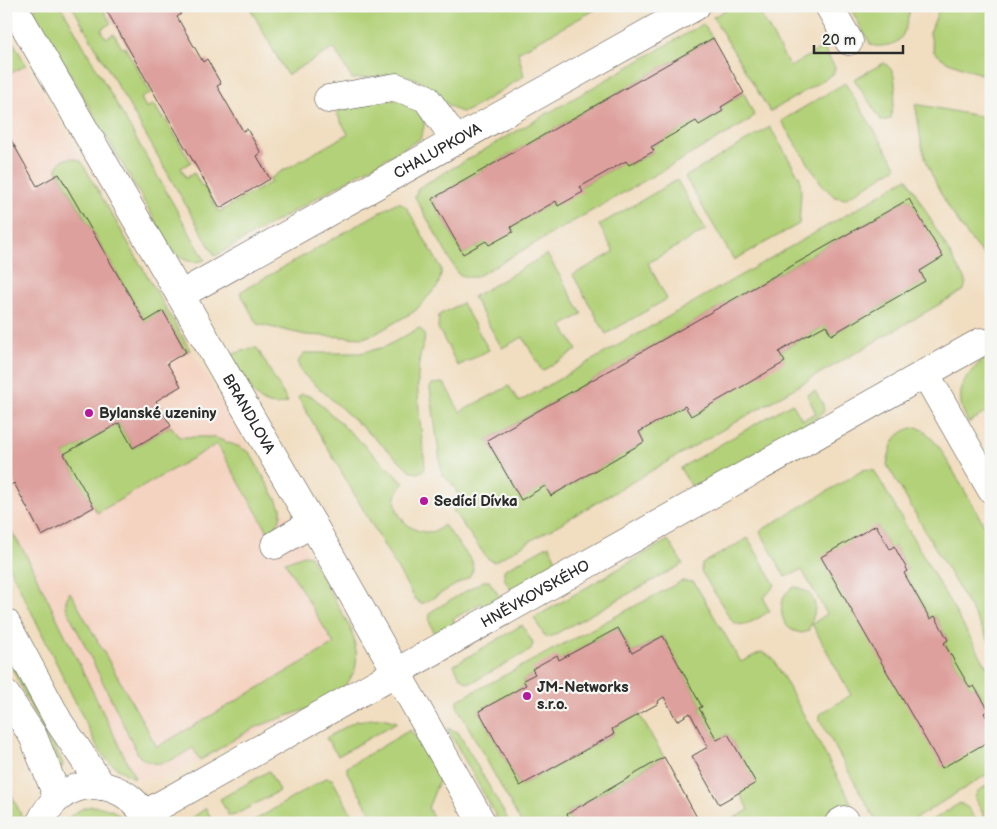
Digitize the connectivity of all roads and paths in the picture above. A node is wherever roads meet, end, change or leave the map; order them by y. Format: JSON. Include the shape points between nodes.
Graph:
{"nodes":[{"id":1,"x":12,"y":6,"type":"edge"},
{"id":2,"x":696,"y":6,"type":"edge"},
{"id":3,"x":829,"y":6,"type":"edge"},
{"id":4,"x":849,"y":41,"type":"dead end"},
{"id":5,"x":328,"y":99,"type":"dead end"},
{"id":6,"x":456,"y":140,"type":"junction"},
{"id":7,"x":180,"y":295,"type":"junction"},
{"id":8,"x":981,"y":342,"type":"dead end"},
{"id":9,"x":925,"y":373,"type":"junction"},
{"id":10,"x":991,"y":489,"type":"edge"},
{"id":11,"x":312,"y":523,"type":"junction"},
{"id":12,"x":275,"y":545,"type":"dead end"},
{"id":13,"x":6,"y":623,"type":"edge"},
{"id":14,"x":396,"y":672,"type":"junction"},
{"id":15,"x":6,"y":695,"type":"edge"},
{"id":16,"x":102,"y":786,"type":"junction"},
{"id":17,"x":58,"y":798,"type":"junction"},
{"id":18,"x":147,"y":818,"type":"edge"},
{"id":19,"x":40,"y":823,"type":"edge"},
{"id":20,"x":482,"y":823,"type":"edge"}],
"edges":[{"from":1,"to":7,"type":"street","name":"BRANDLOVA"},
{"from":2,"to":6,"type":"street","name":"CHALUPKOVA"},
{"from":3,"to":4,"type":"street"},
{"from":5,"to":6,"type":"street","via":[[396,87],[426,98]]},
{"from":6,"to":7,"type":"street","name":"CHALUPKOVA"},
{"from":7,"to":11,"type":"street","name":"BRANDLOVA"},
{"from":8,"to":9,"type":"street","name":"HNĚVKOVSKÉHO"},
{"from":9,"to":10,"type":"street"},
{"from":9,"to":14,"type":"street","name":"HNĚVKOVSKÉHO"},
{"from":11,"to":12,"type":"street"},
{"from":11,"to":14,"type":"street","name":"BRANDLOVA"},
{"from":13,"to":16,"type":"street","via":[[59,722]]},
{"from":14,"to":18,"type":"street","name":"HNĚVKOVSKÉHO"},
{"from":14,"to":20,"type":"street","name":"BRANDLOVA"},
{"from":15,"to":17,"type":"street","via":[[33,736]]},
{"from":16,"to":17,"type":"street","via":[[72,790]]},
{"from":16,"to":18,"type":"street","via":[[127,795]]},
{"from":17,"to":19,"type":"street","via":[[46,810]]}]}
